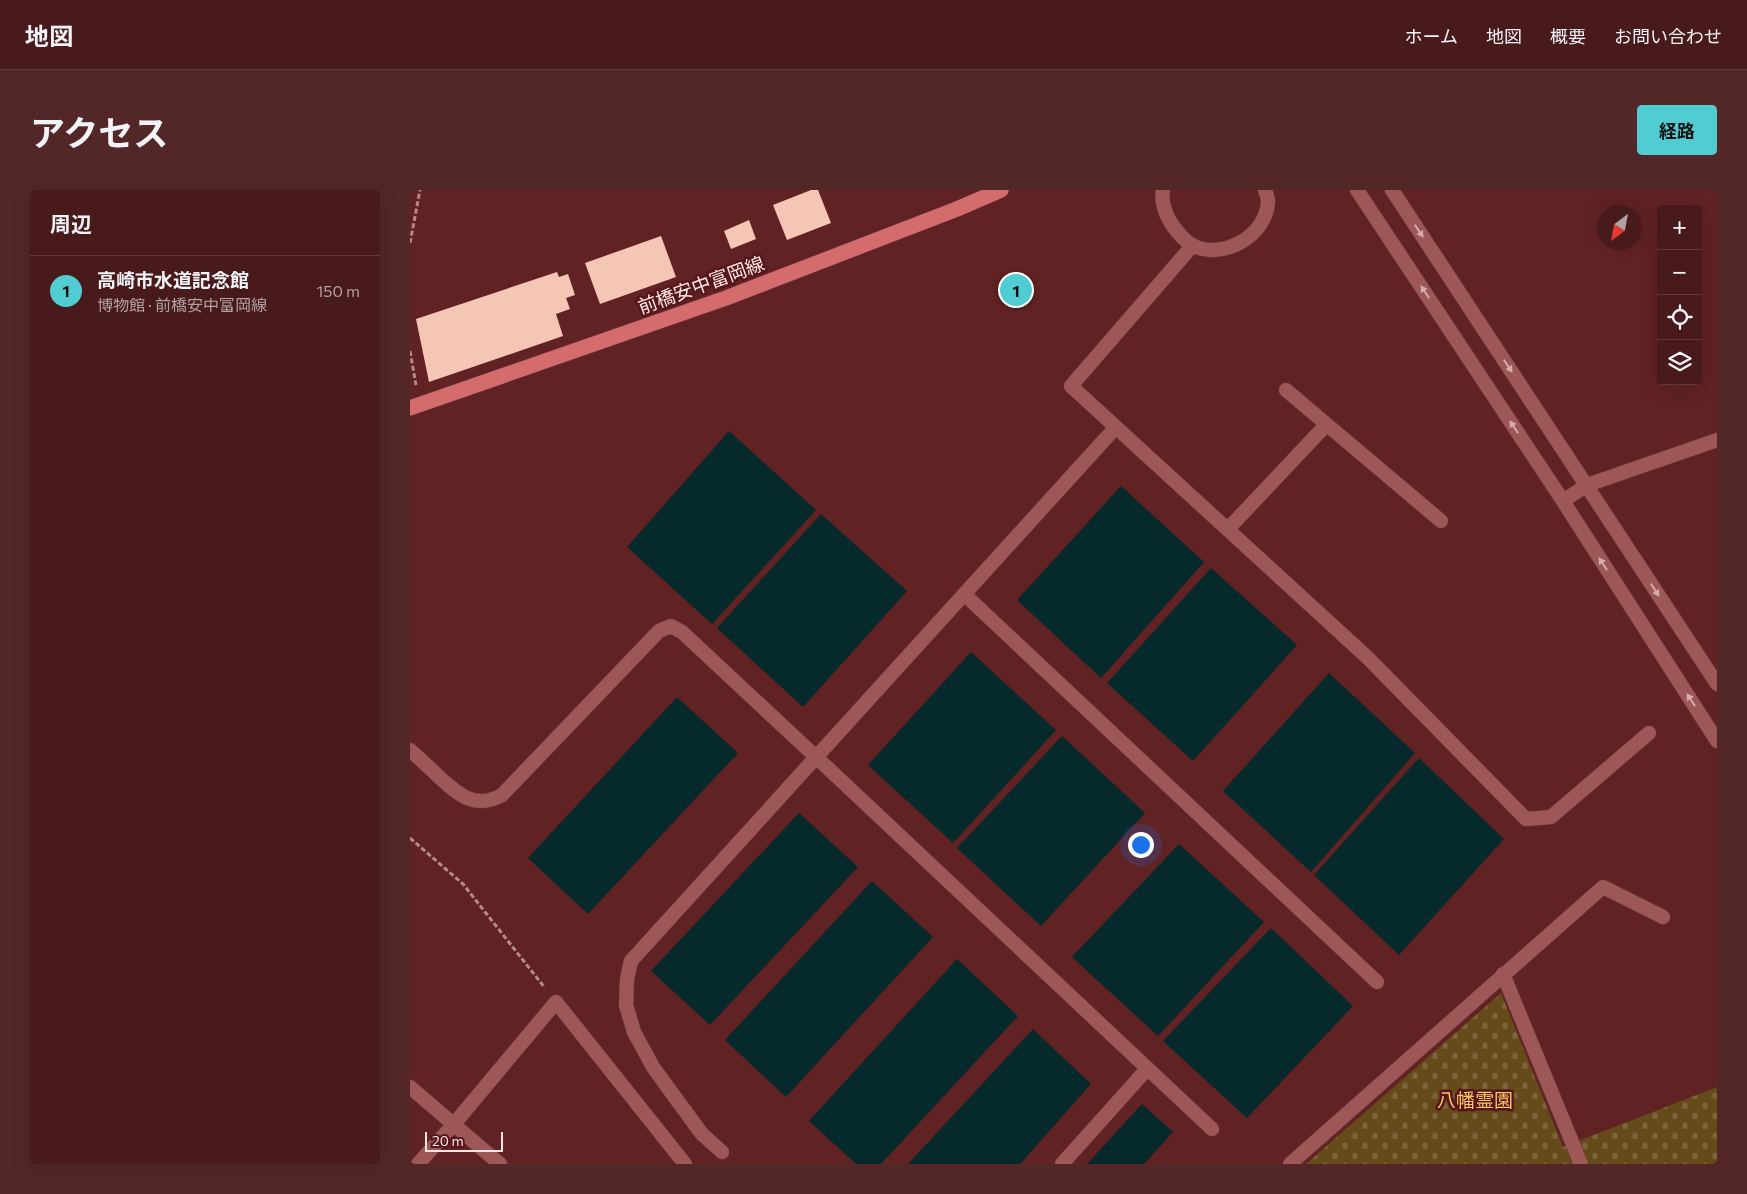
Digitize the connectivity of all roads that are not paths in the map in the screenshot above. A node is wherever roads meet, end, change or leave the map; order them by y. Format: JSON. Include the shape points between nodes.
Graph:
{"nodes":[{"id":1,"x":1001,"y":190,"type":"edge"},
{"id":2,"x":1163,"y":190,"type":"edge"},
{"id":3,"x":1265,"y":190,"type":"edge"},
{"id":4,"x":1357,"y":190,"type":"edge"},
{"id":5,"x":1392,"y":190,"type":"edge"},
{"id":6,"x":1193,"y":245,"type":"junction"},
{"id":7,"x":1286,"y":390,"type":"dead end"},
{"id":8,"x":415,"y":406,"type":"edge"},
{"id":9,"x":1326,"y":424,"type":"junction"},
{"id":10,"x":1116,"y":427,"type":"junction"},
{"id":11,"x":1717,"y":440,"type":"edge"},
{"id":12,"x":1587,"y":485,"type":"junction"},
{"id":13,"x":1563,"y":501,"type":"junction"},
{"id":14,"x":1441,"y":521,"type":"dead end"},
{"id":15,"x":1228,"y":529,"type":"junction"},
{"id":16,"x":964,"y":594,"type":"junction"},
{"id":17,"x":1717,"y":684,"type":"edge"},
{"id":18,"x":1649,"y":733,"type":"dead end"},
{"id":19,"x":1717,"y":741,"type":"edge"},
{"id":20,"x":410,"y":750,"type":"edge"},
{"id":21,"x":816,"y":756,"type":"junction"},
{"id":22,"x":1663,"y":917,"type":"dead end"},
{"id":23,"x":1503,"y":974,"type":"junction"},
{"id":24,"x":1378,"y":982,"type":"dead end"},
{"id":25,"x":1147,"y":1069,"type":"junction"},
{"id":26,"x":410,"y":1087,"type":"edge"},
{"id":27,"x":454,"y":1124,"type":"junction"},
{"id":28,"x":1212,"y":1129,"type":"dead end"},
{"id":29,"x":722,"y":1152,"type":"dead end"},
{"id":30,"x":418,"y":1164,"type":"edge"},
{"id":31,"x":500,"y":1164,"type":"edge"},
{"id":32,"x":685,"y":1164,"type":"edge"},
{"id":33,"x":1062,"y":1164,"type":"edge"},
{"id":34,"x":1290,"y":1164,"type":"edge"},
{"id":35,"x":1582,"y":1164,"type":"edge"}],
"edges":[{"from":1,"to":8,"type":"main road","name":"前橋安中富岡線","via":[[957,210],[726,298]]},
{"from":2,"to":6,"type":"lane","via":[[1166,216],[1179,235]]},
{"from":3,"to":6,"type":"lane","via":[[1268,201],[1264,216],[1246,240],[1225,249]]},
{"from":13,"to":4,"type":"lane","one_way":true},
{"from":5,"to":12,"type":"lane","one_way":true},
{"from":6,"to":10,"type":"lane","via":[[1071,386]]},
{"from":7,"to":9,"type":"lane"},
{"from":9,"to":14,"type":"lane"},
{"from":9,"to":15,"type":"lane"},
{"from":10,"to":15,"type":"lane"},
{"from":10,"to":16,"type":"lane"},
{"from":11,"to":12,"type":"lane"},
{"from":12,"to":13,"type":"lane"},
{"from":12,"to":17,"type":"lane","one_way":true},
{"from":19,"to":13,"type":"lane","one_way":true},
{"from":15,"to":18,"type":"lane","via":[[1368,658],[1526,819],[1551,817]]},
{"from":16,"to":21,"type":"lane"},
{"from":16,"to":24,"type":"lane"},
{"from":20,"to":21,"type":"lane","via":[[457,793],[470,800],[492,800],[502,795],[659,631],[671,626],[682,632]]},
{"from":21,"to":25,"type":"lane"},
{"from":21,"to":29,"type":"lane","via":[[631,960],[626,1004],[634,1032],[674,1096],[702,1134]]},
{"from":22,"to":23,"type":"lane","via":[[1603,887]]},
{"from":23,"to":34,"type":"lane"},
{"from":23,"to":35,"type":"lane"},
{"from":25,"to":28,"type":"lane"},
{"from":25,"to":33,"type":"lane"},
{"from":26,"to":27,"type":"lane"},
{"from":27,"to":30,"type":"lane"},
{"from":27,"to":31,"type":"lane"},
{"from":27,"to":32,"type":"lane","via":[[556,1002]]}]}
